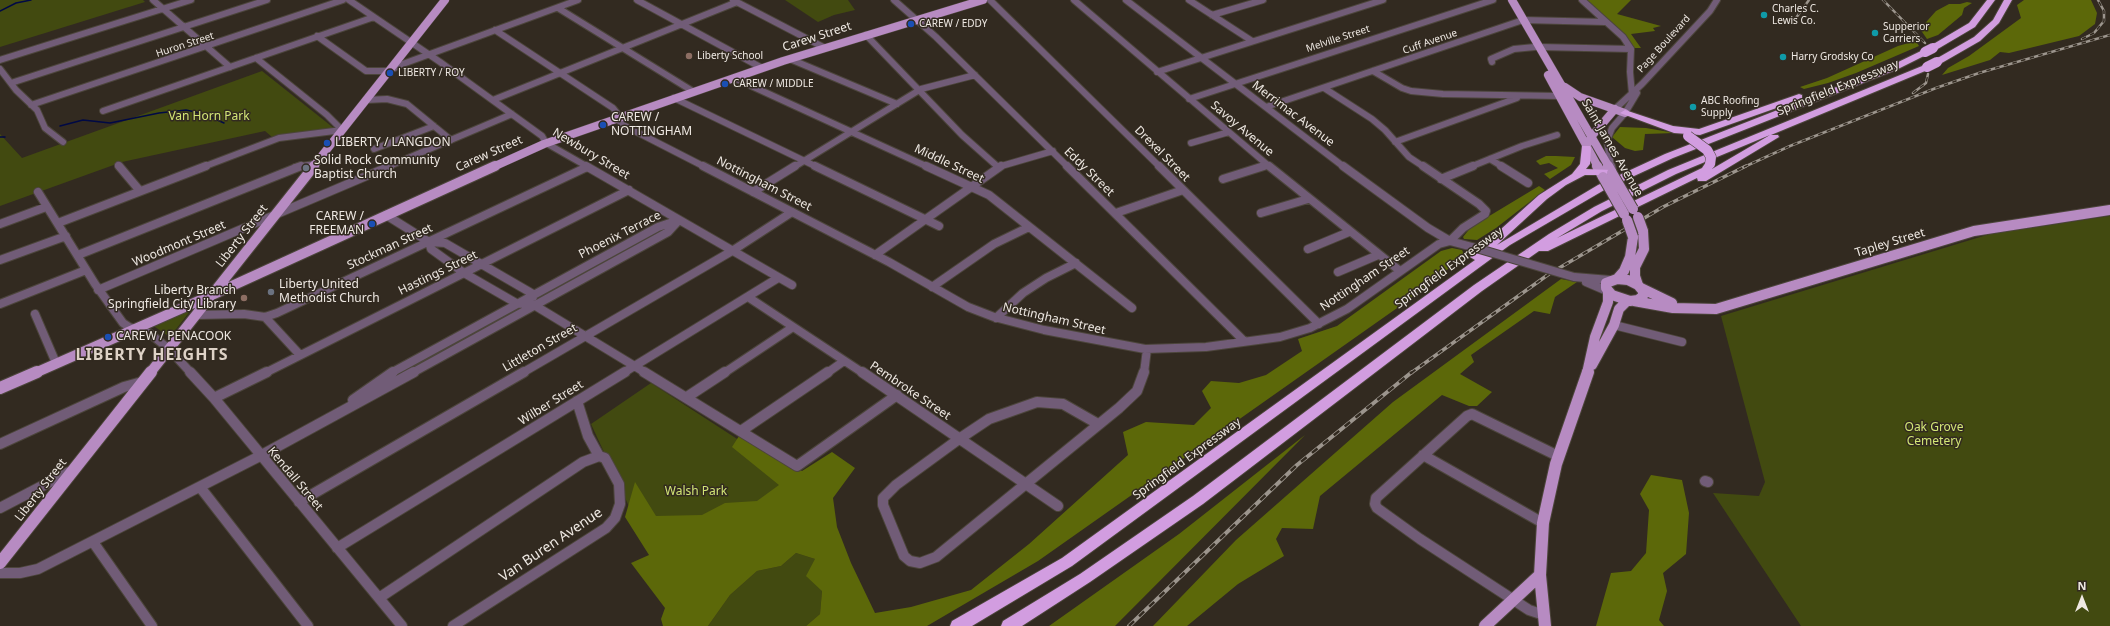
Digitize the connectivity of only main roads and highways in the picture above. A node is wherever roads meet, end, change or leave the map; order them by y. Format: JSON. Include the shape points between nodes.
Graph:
{"nodes":[{"id":1,"x":445,"y":0,"type":"edge"},
{"id":2,"x":983,"y":0,"type":"edge"},
{"id":3,"x":1512,"y":0,"type":"edge"},
{"id":4,"x":1991,"y":0,"type":"edge"},
{"id":5,"x":2008,"y":0,"type":"edge"},
{"id":6,"x":1537,"y":47,"type":"junction"},
{"id":7,"x":1557,"y":80,"type":"junction"},
{"id":8,"x":1849,"y":84,"type":"junction"},
{"id":9,"x":1615,"y":110,"type":"junction"},
{"id":10,"x":1820,"y":111,"type":"junction"},
{"id":11,"x":1625,"y":113,"type":"joint"},
{"id":12,"x":1670,"y":129,"type":"junction"},
{"id":13,"x":1591,"y":137,"type":"junction"},
{"id":14,"x":1586,"y":148,"type":"junction"},
{"id":15,"x":1577,"y":174,"type":"junction"},
{"id":16,"x":1605,"y":174,"type":"junction"},
{"id":17,"x":2110,"y":210,"type":"edge"},
{"id":18,"x":1636,"y":214,"type":"junction"},
{"id":19,"x":1496,"y":276,"type":"junction"},
{"id":20,"x":1614,"y":279,"type":"junction"},
{"id":21,"x":1454,"y":280,"type":"junction"},
{"id":22,"x":1639,"y":287,"type":"junction"},
{"id":23,"x":1608,"y":292,"type":"junction"},
{"id":24,"x":212,"y":295,"type":"junction"},
{"id":25,"x":1630,"y":301,"type":"junction"},
{"id":26,"x":1681,"y":308,"type":"junction"},
{"id":27,"x":1587,"y":374,"type":"junction"},
{"id":28,"x":0,"y":388,"type":"edge"},
{"id":29,"x":0,"y":563,"type":"edge"},
{"id":30,"x":1540,"y":575,"type":"junction"},
{"id":31,"x":1544,"y":621,"type":"edge"},
{"id":32,"x":958,"y":626,"type":"edge"},
{"id":33,"x":1009,"y":626,"type":"edge"},
{"id":34,"x":1485,"y":626,"type":"edge"}],
"edges":[{"from":1,"to":24,"type":"main road","name":"Liberty Street"},
{"from":2,"to":24,"type":"main road","name":"Carew Street","via":[[762,68],[546,143]]},
{"from":3,"to":6,"type":"main road","name":"Saint James Avenue"},
{"from":4,"to":8,"type":"highway","name":"Springfield Expressway","via":[[1964,32]]},
{"from":5,"to":10,"type":"highway","name":"Springfield Expressway","bridge":true,"via":[[1996,22],[1977,39],[1927,67]]},
{"from":6,"to":7,"type":"main road","name":"Saint James Avenue"},
{"from":6,"to":14,"type":"main road","name":"Saint James Avenue"},
{"from":7,"to":9,"type":"main road","via":[[1580,98]]},
{"from":7,"to":13,"type":"main road","name":"Saint James Avenue"},
{"from":8,"to":12,"type":"highway","via":[[1779,103],[1700,132]]},
{"from":8,"to":21,"type":"highway","name":"Springfield Expressway","via":[[1669,156],[1602,187],[1506,243]]},
{"from":9,"to":11,"type":"main road"},
{"from":9,"to":13,"type":"main road","name":"Page Boulevard"},
{"from":10,"to":18,"type":"highway","via":[[1717,171]]},
{"from":10,"to":19,"type":"highway","name":"Springfield Expressway","via":[[1643,186],[1553,236]]},
{"from":11,"to":12,"type":"highway"},
{"from":12,"to":19,"type":"highway","bridge":true,"via":[[1688,136],[1707,150],[1711,158],[1706,170],[1546,248]]},
{"from":13,"to":14,"type":"main road","name":"Page Boulevard"},
{"from":13,"to":16,"type":"main road","name":"Saint James Avenue"},
{"from":14,"to":15,"type":"highway","via":[[1584,164]]},
{"from":14,"to":16,"type":"main road","name":"Saint James Avenue"},
{"from":15,"to":16,"type":"highway"},
{"from":15,"to":21,"type":"highway","via":[[1543,197]]},
{"from":16,"to":18,"type":"main road","name":"Saint James Avenue","bridge":true},
{"from":16,"to":20,"type":"main road","name":"Saint James Avenue","bridge":true,"via":[[1633,237],[1630,257],[1624,272]]},
{"from":17,"to":26,"type":"main road","name":"Tapley Street","via":[[1974,231],[1729,306],[1698,310]]},
{"from":18,"to":22,"type":"main road","name":"Saint James Avenue","bridge":true,"via":[[1644,231],[1644,249],[1635,267]]},
{"from":19,"to":33,"type":"highway","name":"Springfield Expressway","via":[[1198,500],[1085,578]]},
{"from":20,"to":22,"type":"main road","name":"Tapley Street","via":[[1628,280]]},
{"from":20,"to":23,"type":"main road","name":"Saint James Avenue","via":[[1605,285]]},
{"from":21,"to":32,"type":"highway","name":"Springfield Expressway","via":[[1067,562]]},
{"from":22,"to":25,"type":"main road","via":[[1642,296]]},
{"from":22,"to":26,"type":"main road","name":"Tapley Street"},
{"from":23,"to":25,"type":"main road","name":"Tapley Street","via":[[1616,298]]},
{"from":23,"to":27,"type":"main road","via":[[1608,302],[1595,337]]},
{"from":24,"to":28,"type":"main road","name":"Carew Street"},
{"from":24,"to":29,"type":"main road","name":"Liberty Street"},
{"from":25,"to":26,"type":"main road","name":"Tapley Street"},
{"from":25,"to":27,"type":"main road","via":[[1619,309],[1614,326]]},
{"from":27,"to":30,"type":"main road","via":[[1558,456],[1543,522]]},
{"from":30,"to":31,"type":"main road"},
{"from":30,"to":34,"type":"main road"}]}
